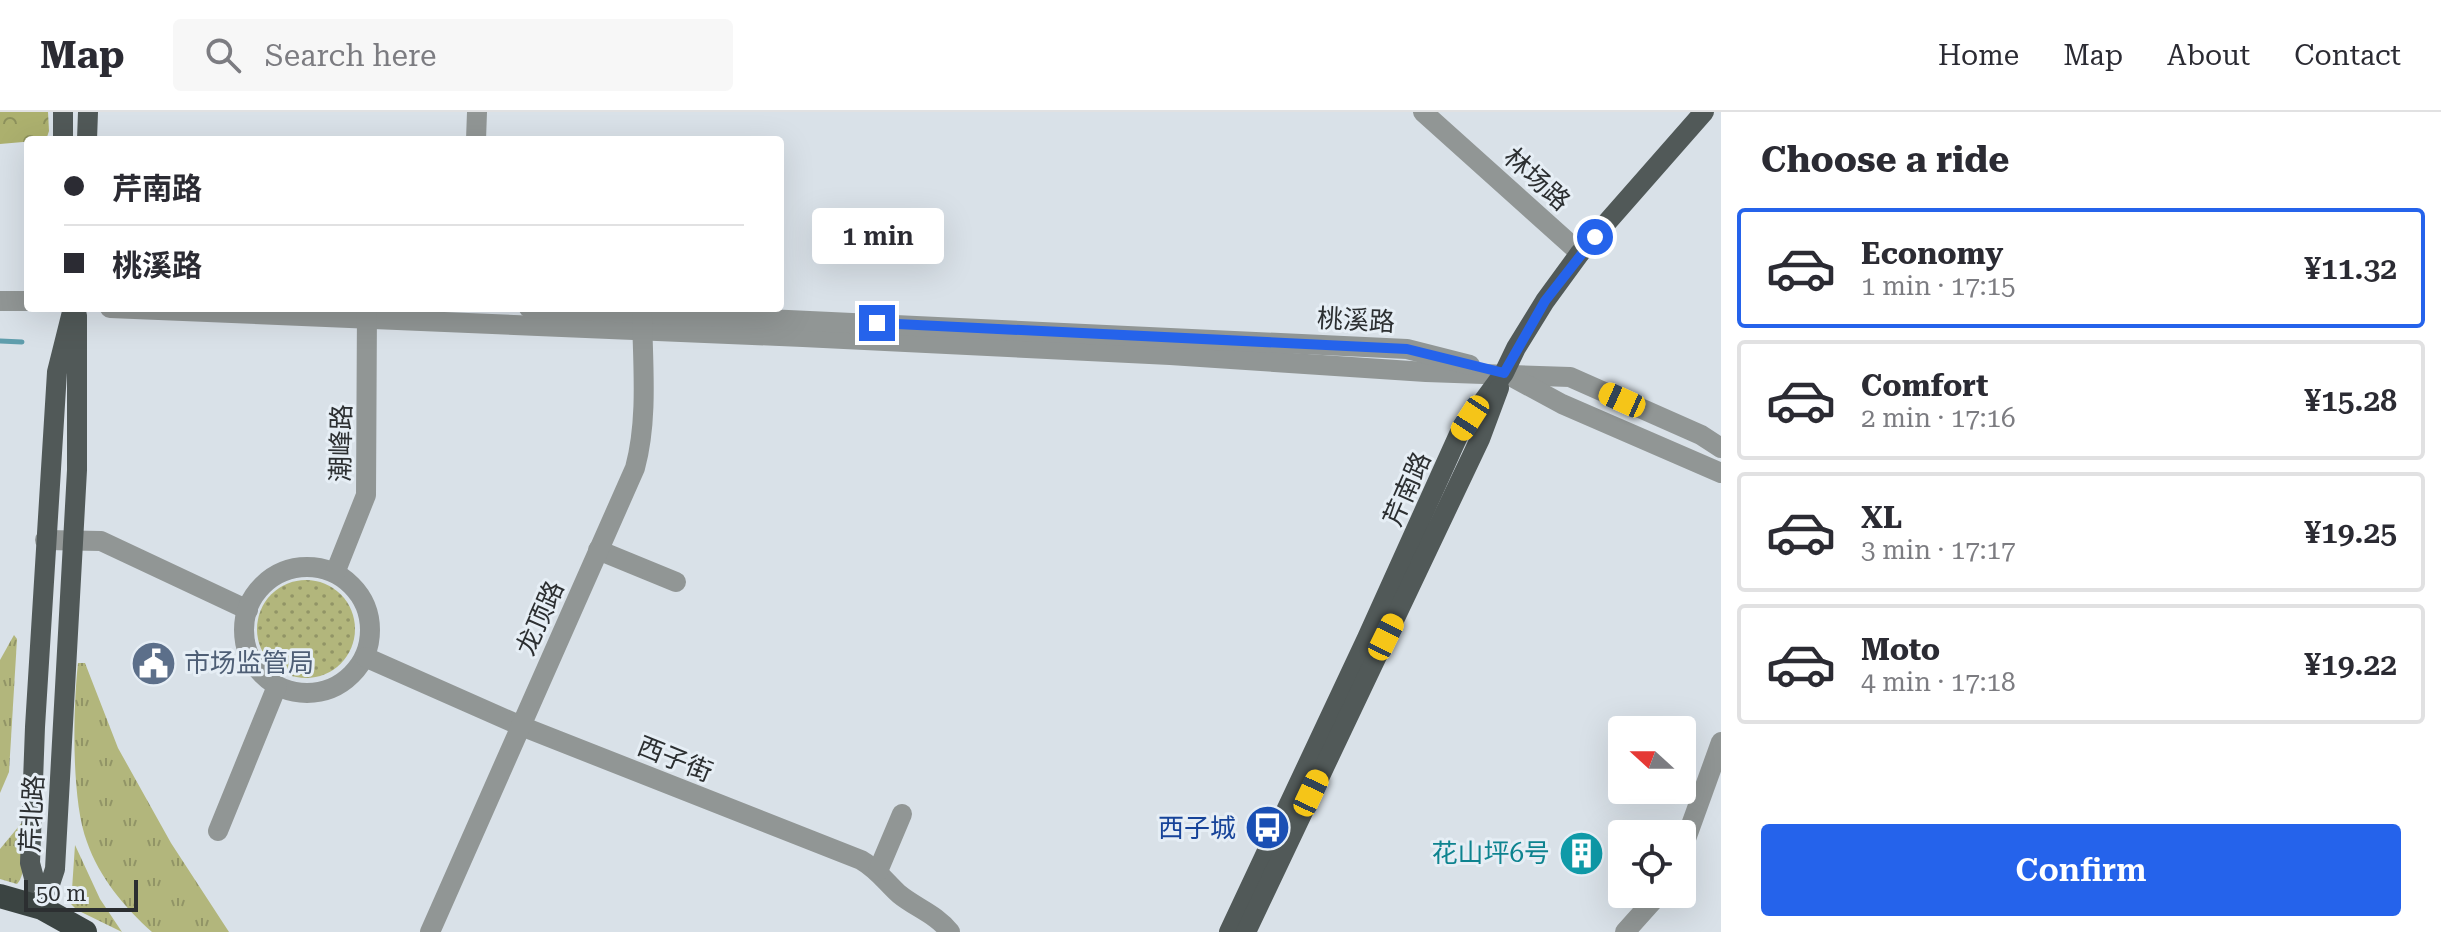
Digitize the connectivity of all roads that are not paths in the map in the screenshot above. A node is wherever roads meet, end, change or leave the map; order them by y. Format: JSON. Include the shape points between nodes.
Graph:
{"nodes":[{"id":1,"x":63,"y":112,"type":"edge"},
{"id":2,"x":88,"y":112,"type":"edge"},
{"id":3,"x":477,"y":112,"type":"edge"},
{"id":4,"x":1423,"y":112,"type":"edge"},
{"id":5,"x":1704,"y":112,"type":"edge"},
{"id":6,"x":63,"y":136,"type":"edge"},
{"id":7,"x":87,"y":136,"type":"edge"},
{"id":8,"x":476,"y":136,"type":"edge"},
{"id":9,"x":1580,"y":253,"type":"junction"},
{"id":10,"x":0,"y":301,"type":"edge"},
{"id":11,"x":24,"y":301,"type":"edge"},
{"id":12,"x":74,"y":312,"type":"edge"},
{"id":13,"x":76,"y":312,"type":"edge"},
{"id":14,"x":367,"y":312,"type":"edge"},
{"id":15,"x":564,"y":312,"type":"edge"},
{"id":16,"x":464,"y":315,"type":"edge"},
{"id":17,"x":642,"y":321,"type":"junction"},
{"id":18,"x":1504,"y":373,"type":"junction"},
{"id":19,"x":1721,"y":448,"type":"edge"},
{"id":20,"x":1721,"y":473,"type":"edge"},
{"id":21,"x":73,"y":539,"type":"junction"},
{"id":22,"x":45,"y":540,"type":"junction"},
{"id":23,"x":598,"y":550,"type":"junction"},
{"id":24,"x":335,"y":573,"type":"junction"},
{"id":25,"x":676,"y":582,"type":"dead end"},
{"id":26,"x":248,"y":610,"type":"junction"},
{"id":27,"x":365,"y":657,"type":"junction"},
{"id":28,"x":277,"y":686,"type":"junction"},
{"id":29,"x":521,"y":726,"type":"junction"},
{"id":30,"x":1721,"y":742,"type":"edge"},
{"id":31,"x":902,"y":814,"type":"dead end"},
{"id":32,"x":1693,"y":820,"type":"edge"},
{"id":33,"x":218,"y":831,"type":"dead end"},
{"id":34,"x":878,"y":871,"type":"junction"},
{"id":35,"x":0,"y":896,"type":"edge"},
{"id":36,"x":42,"y":908,"type":"junction"},
{"id":37,"x":1646,"y":908,"type":"edge"},
{"id":38,"x":85,"y":932,"type":"edge"},
{"id":39,"x":430,"y":932,"type":"edge"},
{"id":40,"x":950,"y":932,"type":"edge"},
{"id":41,"x":1229,"y":932,"type":"edge"},
{"id":42,"x":1246,"y":932,"type":"edge"},
{"id":43,"x":1625,"y":932,"type":"edge"}],
"edges":[{"from":1,"to":6,"type":"main road"},
{"from":2,"to":7,"type":"main road"},
{"from":3,"to":8,"type":"street"},
{"from":4,"to":9,"type":"street","name":"林场路"},
{"from":5,"to":9,"type":"main road","name":"芹南路"},
{"from":9,"to":18,"type":"main road","name":"芹南路"},
{"from":10,"to":11,"type":"street"},
{"from":12,"to":22,"type":"main road","name":"芹北路","via":[[57,372]]},
{"from":13,"to":21,"type":"main road","name":"芹北路"},
{"from":14,"to":16,"type":"street","name":"桃溪路"},
{"from":14,"to":24,"type":"street","name":"潮峰路","via":[[366,495]]},
{"from":15,"to":17,"type":"street","name":"桃溪路"},
{"from":16,"to":17,"type":"street","name":"桃溪路"},
{"from":17,"to":18,"type":"street","name":"桃溪路"},
{"from":17,"to":23,"type":"street","name":"龙顶路","via":[[640,449]]},
{"from":18,"to":19,"type":"street","name":"桃溪路","via":[[1570,377]]},
{"from":18,"to":20,"type":"street"},
{"from":18,"to":41,"type":"main road","name":"芹南路","via":[[1459,434]]},
{"from":18,"to":42,"type":"main road","via":[[1480,439]]},
{"from":21,"to":22,"type":"street"},
{"from":21,"to":26,"type":"street","via":[[101,541]]},
{"from":21,"to":36,"type":"main road","name":"芹北路","via":[[55,869]]},
{"from":22,"to":36,"type":"main road","name":"芹北路","via":[[30,863]]},
{"from":23,"to":25,"type":"street"},
{"from":23,"to":29,"type":"street","name":"龙顶路"},
{"from":24,"to":26,"type":"street","via":[[314,567],[274,577]]},
{"from":24,"to":27,"type":"street","via":[[363,600],[370,638]]},
{"from":26,"to":28,"type":"street","via":[[246,645],[263,676]]},
{"from":27,"to":28,"type":"street","via":[[337,686],[317,693]]},
{"from":27,"to":29,"type":"street","name":"西子街"},
{"from":28,"to":33,"type":"street"},
{"from":29,"to":34,"type":"street","name":"西子街"},
{"from":29,"to":39,"type":"street","name":"龙顶路"},
{"from":30,"to":32,"type":"street"},
{"from":31,"to":34,"type":"street"},
{"from":34,"to":40,"type":"street","name":"西子街"},
{"from":35,"to":36,"type":"highway"},
{"from":36,"to":38,"type":"highway"},
{"from":37,"to":43,"type":"street"}]}
